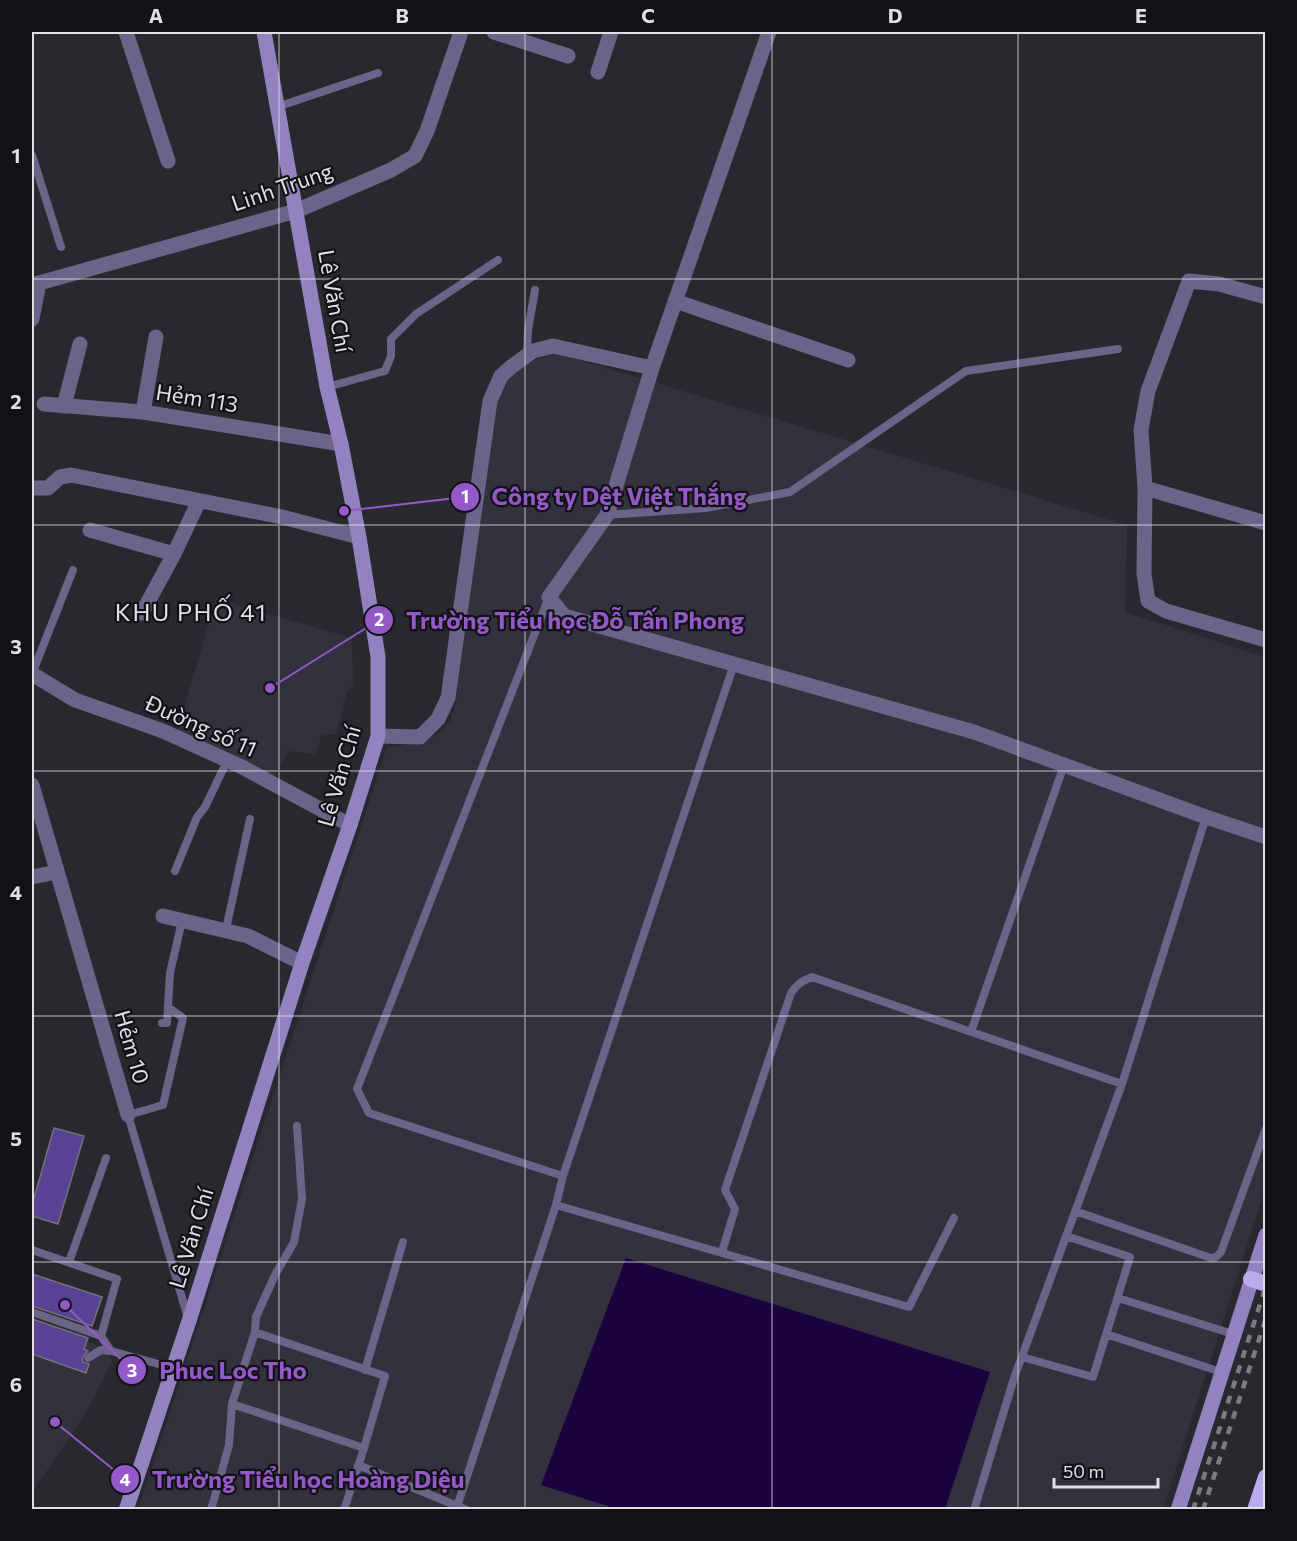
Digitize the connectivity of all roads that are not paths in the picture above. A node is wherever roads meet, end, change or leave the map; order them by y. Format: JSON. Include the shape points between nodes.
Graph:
{"nodes":[{"id":1,"x":126,"y":32,"type":"edge"},
{"id":2,"x":264,"y":32,"type":"edge"},
{"id":3,"x":461,"y":32,"type":"edge"},
{"id":4,"x":494,"y":32,"type":"edge"},
{"id":5,"x":611,"y":32,"type":"edge"},
{"id":6,"x":769,"y":32,"type":"edge"},
{"id":7,"x":568,"y":56,"type":"dead end"},
{"id":8,"x":598,"y":72,"type":"dead end"},
{"id":9,"x":378,"y":73,"type":"dead end"},
{"id":10,"x":277,"y":107,"type":"junction"},
{"id":11,"x":32,"y":155,"type":"edge"},
{"id":12,"x":168,"y":161,"type":"dead end"},
{"id":13,"x":296,"y":210,"type":"junction"},
{"id":14,"x":61,"y":246,"type":"dead end"},
{"id":15,"x":498,"y":260,"type":"dead end"},
{"id":16,"x":35,"y":284,"type":"edge"},
{"id":17,"x":535,"y":290,"type":"dead end"},
{"id":18,"x":1266,"y":297,"type":"edge"},
{"id":19,"x":675,"y":301,"type":"junction"},
{"id":20,"x":32,"y":320,"type":"edge"},
{"id":21,"x":156,"y":337,"type":"dead end"},
{"id":22,"x":80,"y":344,"type":"dead end"},
{"id":23,"x":1118,"y":349,"type":"dead end"},
{"id":24,"x":527,"y":354,"type":"junction"},
{"id":25,"x":848,"y":360,"type":"dead end"},
{"id":26,"x":652,"y":368,"type":"junction"},
{"id":27,"x":327,"y":387,"type":"junction"},
{"id":28,"x":44,"y":404,"type":"dead end"},
{"id":29,"x":64,"y":406,"type":"junction"},
{"id":30,"x":143,"y":412,"type":"junction"},
{"id":31,"x":341,"y":444,"type":"junction"},
{"id":32,"x":32,"y":488,"type":"edge"},
{"id":33,"x":1145,"y":488,"type":"junction"},
{"id":34,"x":199,"y":501,"type":"junction"},
{"id":35,"x":608,"y":515,"type":"junction"},
{"id":36,"x":1266,"y":523,"type":"edge"},
{"id":37,"x":90,"y":530,"type":"dead end"},
{"id":38,"x":359,"y":537,"type":"junction"},
{"id":39,"x":174,"y":554,"type":"junction"},
{"id":40,"x":73,"y":570,"type":"dead end"},
{"id":41,"x":549,"y":597,"type":"junction"},
{"id":42,"x":142,"y":613,"type":"dead end"},
{"id":43,"x":1266,"y":640,"type":"edge"},
{"id":44,"x":734,"y":664,"type":"junction"},
{"id":45,"x":32,"y":674,"type":"edge"},
{"id":46,"x":378,"y":736,"type":"junction"},
{"id":47,"x":227,"y":760,"type":"junction"},
{"id":48,"x":1065,"y":765,"type":"junction"},
{"id":49,"x":32,"y":785,"type":"edge"},
{"id":50,"x":1206,"y":817,"type":"junction"},
{"id":51,"x":250,"y":819,"type":"dead end"},
{"id":52,"x":350,"y":825,"type":"junction"},
{"id":53,"x":1266,"y":837,"type":"edge"},
{"id":54,"x":175,"y":871,"type":"dead end"},
{"id":55,"x":57,"y":872,"type":"junction"},
{"id":56,"x":32,"y":877,"type":"edge"},
{"id":57,"x":163,"y":916,"type":"dead end"},
{"id":58,"x":182,"y":921,"type":"junction"},
{"id":59,"x":226,"y":929,"type":"junction"},
{"id":60,"x":302,"y":963,"type":"junction"},
{"id":61,"x":168,"y":1007,"type":"junction"},
{"id":62,"x":162,"y":1023,"type":"dead end"},
{"id":63,"x":971,"y":1032,"type":"junction"},
{"id":64,"x":1122,"y":1084,"type":"junction"},
{"id":65,"x":128,"y":1115,"type":"junction"},
{"id":66,"x":297,"y":1126,"type":"dead end"},
{"id":67,"x":1266,"y":1128,"type":"edge"},
{"id":68,"x":106,"y":1158,"type":"dead end"},
{"id":69,"x":564,"y":1176,"type":"junction"},
{"id":70,"x":556,"y":1204,"type":"junction"},
{"id":71,"x":1076,"y":1211,"type":"junction"},
{"id":72,"x":954,"y":1218,"type":"dead end"},
{"id":73,"x":1266,"y":1234,"type":"edge"},
{"id":74,"x":1066,"y":1236,"type":"junction"},
{"id":75,"x":403,"y":1242,"type":"dead end"},
{"id":76,"x":32,"y":1250,"type":"edge"},
{"id":77,"x":722,"y":1252,"type":"junction"},
{"id":78,"x":69,"y":1262,"type":"junction"},
{"id":79,"x":1258,"y":1282,"type":"edge"},
{"id":80,"x":1118,"y":1298,"type":"junction"},
{"id":81,"x":32,"y":1312,"type":"edge"},
{"id":82,"x":189,"y":1321,"type":"junction"},
{"id":83,"x":255,"y":1332,"type":"junction"},
{"id":84,"x":1106,"y":1334,"type":"junction"},
{"id":85,"x":1233,"y":1334,"type":"junction"},
{"id":86,"x":101,"y":1336,"type":"junction"},
{"id":87,"x":111,"y":1351,"type":"junction"},
{"id":88,"x":1022,"y":1357,"type":"junction"},
{"id":89,"x":88,"y":1358,"type":"dead end"},
{"id":90,"x":173,"y":1368,"type":"junction"},
{"id":91,"x":365,"y":1370,"type":"junction"},
{"id":92,"x":1221,"y":1372,"type":"junction"},
{"id":93,"x":232,"y":1404,"type":"junction"},
{"id":94,"x":364,"y":1448,"type":"junction"},
{"id":95,"x":358,"y":1465,"type":"junction"},
{"id":96,"x":1266,"y":1477,"type":"edge"},
{"id":97,"x":456,"y":1508,"type":"edge"},
{"id":98,"x":126,"y":1509,"type":"edge"},
{"id":99,"x":212,"y":1509,"type":"edge"},
{"id":100,"x":344,"y":1509,"type":"edge"},
{"id":101,"x":467,"y":1509,"type":"edge"},
{"id":102,"x":974,"y":1509,"type":"edge"},
{"id":103,"x":1178,"y":1509,"type":"edge"},
{"id":104,"x":1255,"y":1509,"type":"edge"}],
"edges":[{"from":1,"to":12,"type":"street"},
{"from":2,"to":10,"type":"main road","name":"Lê Văn Chí"},
{"from":3,"to":13,"type":"street","name":"Linh Trung","via":[[428,131],[415,156]]},
{"from":4,"to":7,"type":"street"},
{"from":5,"to":8,"type":"street"},
{"from":6,"to":19,"type":"street"},
{"from":9,"to":10,"type":"lane"},
{"from":10,"to":13,"type":"main road","name":"Lê Văn Chí"},
{"from":11,"to":14,"type":"lane"},
{"from":13,"to":16,"type":"street","name":"Linh Trung"},
{"from":13,"to":27,"type":"main road","name":"Lê Văn Chí"},
{"from":15,"to":27,"type":"lane","via":[[416,314],[391,339],[385,371]]},
{"from":16,"to":20,"type":"street"},
{"from":17,"to":24,"type":"lane"},
{"from":18,"to":33,"type":"street","via":[[1219,284],[1190,281],[1148,391],[1141,430]]},
{"from":19,"to":25,"type":"street"},
{"from":19,"to":26,"type":"street"},
{"from":21,"to":30,"type":"street"},
{"from":22,"to":29,"type":"street"},
{"from":23,"to":35,"type":"lane","via":[[966,371],[790,492],[706,508]]},
{"from":24,"to":26,"type":"street","via":[[553,346]]},
{"from":24,"to":46,"type":"street","via":[[501,376],[490,400],[448,698],[438,719],[420,737]]},
{"from":26,"to":35,"type":"street"},
{"from":27,"to":31,"type":"main road","name":"Lê Văn Chí"},
{"from":28,"to":29,"type":"street","name":"Hẻm 113"},
{"from":29,"to":30,"type":"street","name":"Hẻm 113"},
{"from":30,"to":31,"type":"street","name":"Hẻm 113"},
{"from":31,"to":38,"type":"main road","name":"Lê Văn Chí"},
{"from":32,"to":34,"type":"street","via":[[48,488],[60,477],[71,476]]},
{"from":33,"to":36,"type":"street"},
{"from":33,"to":43,"type":"street","via":[[1144,574],[1148,601],[1166,611]]},
{"from":34,"to":38,"type":"street"},
{"from":34,"to":39,"type":"street"},
{"from":35,"to":41,"type":"street"},
{"from":37,"to":39,"type":"street"},
{"from":38,"to":46,"type":"main road","name":"Lê Văn Chí","via":[[378,657]]},
{"from":39,"to":42,"type":"street"},
{"from":40,"to":45,"type":"lane"},
{"from":41,"to":44,"type":"street","via":[[564,615]]},
{"from":41,"to":69,"type":"lane","via":[[357,1089],[369,1113]]},
{"from":44,"to":48,"type":"street","via":[[974,732]]},
{"from":44,"to":69,"type":"lane"},
{"from":45,"to":47,"type":"street","name":"Đường số 11","via":[[75,700],[163,731]]},
{"from":46,"to":52,"type":"main road","name":"Lê Văn Chí"},
{"from":47,"to":52,"type":"street","name":"Đường số 11"},
{"from":47,"to":54,"type":"lane"},
{"from":48,"to":50,"type":"street"},
{"from":48,"to":63,"type":"lane"},
{"from":49,"to":55,"type":"street","name":"Hẻm 10"},
{"from":50,"to":53,"type":"street"},
{"from":50,"to":64,"type":"lane"},
{"from":51,"to":59,"type":"lane"},
{"from":52,"to":60,"type":"main road","name":"Lê Văn Chí"},
{"from":55,"to":56,"type":"street"},
{"from":55,"to":65,"type":"street","name":"Hẻm 10"},
{"from":57,"to":58,"type":"street"},
{"from":58,"to":59,"type":"street"},
{"from":58,"to":61,"type":"lane","via":[[170,973]]},
{"from":59,"to":60,"type":"street"},
{"from":60,"to":82,"type":"main road","name":"Lê Văn Chí"},
{"from":61,"to":62,"type":"lane","via":[[167,1023]]},
{"from":61,"to":65,"type":"lane","via":[[183,1018],[164,1105]]},
{"from":63,"to":64,"type":"lane"},
{"from":63,"to":77,"type":"lane","via":[[812,977],[796,985],[725,1190],[735,1209]]},
{"from":64,"to":71,"type":"lane"},
{"from":65,"to":82,"type":"lane","name":"Hẻm 10"},
{"from":66,"to":83,"type":"lane","via":[[302,1199],[294,1242],[256,1317]]},
{"from":67,"to":71,"type":"lane","via":[[1216,1257]]},
{"from":68,"to":78,"type":"lane"},
{"from":69,"to":70,"type":"lane"},
{"from":70,"to":77,"type":"lane"},
{"from":70,"to":97,"type":"lane"},
{"from":71,"to":74,"type":"lane"},
{"from":72,"to":77,"type":"lane","via":[[909,1307]]},
{"from":73,"to":79,"type":"main road"},
{"from":74,"to":80,"type":"lane","via":[[1130,1257]]},
{"from":74,"to":88,"type":"lane"},
{"from":75,"to":91,"type":"lane"},
{"from":76,"to":78,"type":"lane"},
{"from":78,"to":86,"type":"lane","via":[[117,1279]]},
{"from":79,"to":85,"type":"main road"},
{"from":80,"to":84,"type":"lane"},
{"from":80,"to":85,"type":"lane"},
{"from":81,"to":86,"type":"lane"},
{"from":82,"to":90,"type":"main road","name":"Lê Văn Chí"},
{"from":83,"to":91,"type":"lane"},
{"from":83,"to":93,"type":"lane"},
{"from":84,"to":88,"type":"lane","via":[[1093,1377]]},
{"from":84,"to":92,"type":"lane"},
{"from":85,"to":92,"type":"main road"},
{"from":86,"to":87,"type":"lane"},
{"from":87,"to":89,"type":"lane","via":[[101,1350]]},
{"from":87,"to":90,"type":"lane"},
{"from":88,"to":102,"type":"lane"},
{"from":90,"to":98,"type":"main road","name":"Lê Văn Chí"},
{"from":91,"to":94,"type":"lane","via":[[385,1376]]},
{"from":92,"to":103,"type":"main road"},
{"from":93,"to":94,"type":"lane"},
{"from":93,"to":99,"type":"lane","via":[[229,1445]]},
{"from":94,"to":95,"type":"lane"},
{"from":95,"to":97,"type":"lane"},
{"from":95,"to":100,"type":"lane"},
{"from":96,"to":104,"type":"highway"},
{"from":97,"to":101,"type":"lane"}]}
